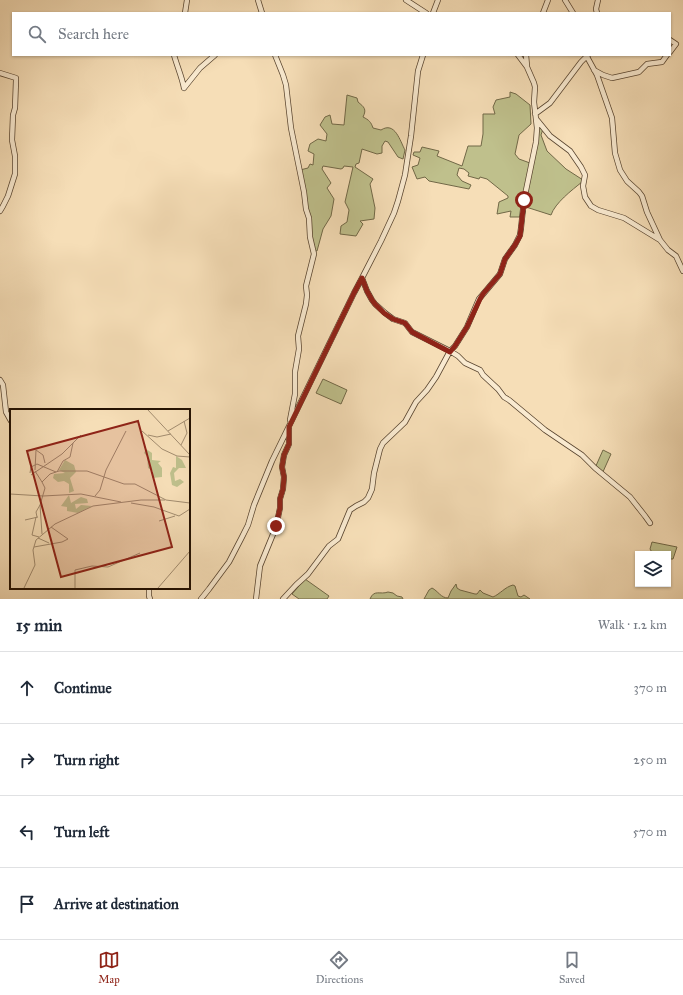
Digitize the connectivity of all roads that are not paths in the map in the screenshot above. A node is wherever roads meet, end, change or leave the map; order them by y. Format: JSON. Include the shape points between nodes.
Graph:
{"nodes":[{"id":1,"x":187,"y":0,"type":"edge"},
{"id":2,"x":258,"y":0,"type":"edge"},
{"id":3,"x":406,"y":0,"type":"edge"},
{"id":4,"x":438,"y":0,"type":"edge"},
{"id":5,"x":548,"y":0,"type":"edge"},
{"id":6,"x":565,"y":0,"type":"edge"},
{"id":7,"x":598,"y":0,"type":"edge"},
{"id":8,"x":185,"y":12,"type":"edge"},
{"id":9,"x":262,"y":12,"type":"edge"},
{"id":10,"x":424,"y":12,"type":"edge"},
{"id":11,"x":433,"y":12,"type":"edge"},
{"id":12,"x":543,"y":12,"type":"edge"},
{"id":13,"x":571,"y":12,"type":"edge"},
{"id":14,"x":597,"y":12,"type":"edge"},
{"id":15,"x":671,"y":40,"type":"edge"},
{"id":16,"x":671,"y":51,"type":"edge"},
{"id":17,"x":174,"y":56,"type":"edge"},
{"id":18,"x":214,"y":56,"type":"edge"},
{"id":19,"x":275,"y":56,"type":"edge"},
{"id":20,"x":423,"y":56,"type":"edge"},
{"id":21,"x":519,"y":56,"type":"edge"},
{"id":22,"x":526,"y":56,"type":"edge"},
{"id":23,"x":586,"y":56,"type":"edge"},
{"id":24,"x":587,"y":56,"type":"edge"},
{"id":25,"x":666,"y":56,"type":"edge"},
{"id":26,"x":527,"y":68,"type":"junction"},
{"id":27,"x":593,"y":69,"type":"junction"},
{"id":28,"x":0,"y":73,"type":"edge"},
{"id":29,"x":536,"y":117,"type":"junction"},
{"id":30,"x":0,"y":211,"type":"edge"},
{"id":31,"x":660,"y":240,"type":"junction"},
{"id":32,"x":683,"y":271,"type":"edge"},
{"id":33,"x":362,"y":278,"type":"junction"},
{"id":34,"x":450,"y":352,"type":"junction"},
{"id":35,"x":0,"y":380,"type":"edge"},
{"id":36,"x":10,"y":419,"type":"edge"},
{"id":37,"x":289,"y":427,"type":"junction"},
{"id":38,"x":650,"y":523,"type":"dead end"},
{"id":39,"x":149,"y":589,"type":"edge"},
{"id":40,"x":150,"y":599,"type":"edge"},
{"id":41,"x":200,"y":599,"type":"edge"},
{"id":42,"x":256,"y":599,"type":"edge"},
{"id":43,"x":283,"y":599,"type":"edge"}],
"edges":[{"from":1,"to":8,"type":"street"},
{"from":2,"to":9,"type":"street"},
{"from":3,"to":10,"type":"street"},
{"from":4,"to":11,"type":"street"},
{"from":5,"to":12,"type":"street"},
{"from":6,"to":13,"type":"street"},
{"from":7,"to":14,"type":"street"},
{"from":15,"to":16,"type":"street","via":[[676,44]]},
{"from":17,"to":18,"type":"street","via":[[184,88]]},
{"from":19,"to":37,"type":"street","via":[[286,85],[291,128],[314,254],[298,336],[295,394]]},
{"from":20,"to":33,"type":"street","via":[[418,71],[412,136],[401,190],[394,213]]},
{"from":21,"to":26,"type":"street"},
{"from":22,"to":26,"type":"street"},
{"from":23,"to":29,"type":"street"},
{"from":24,"to":27,"type":"street"},
{"from":25,"to":27,"type":"street","via":[[662,62],[647,64],[639,72],[612,78]]},
{"from":26,"to":29,"type":"street","via":[[535,87]]},
{"from":27,"to":31,"type":"street","via":[[612,118],[615,152],[620,170],[639,192]]},
{"from":28,"to":30,"type":"street","via":[[16,80],[12,140],[15,156],[14,174],[8,196]]},
{"from":29,"to":31,"type":"street","via":[[550,136],[570,151],[582,167],[585,175],[585,197],[591,206],[624,218]]},
{"from":29,"to":34,"type":"street","via":[[537,136],[524,200],[520,236],[505,259],[500,274],[483,294],[467,327]]},
{"from":31,"to":32,"type":"street","via":[[676,256]]},
{"from":33,"to":34,"type":"street","via":[[372,300],[384,313],[405,323],[412,332]]},
{"from":33,"to":37,"type":"street"},
{"from":34,"to":38,"type":"street","via":[[480,370],[504,397],[545,430],[582,454],[630,497]]},
{"from":34,"to":43,"type":"street","via":[[405,422],[383,443],[368,498],[350,510],[338,539]]},
{"from":35,"to":36,"type":"street","via":[[3,385],[6,412]]},
{"from":37,"to":41,"type":"street","via":[[272,461],[242,537],[229,562]]},
{"from":37,"to":42,"type":"street","via":[[289,444],[282,467],[284,477],[280,508],[276,526],[260,566]]},
{"from":39,"to":40,"type":"street"}]}
